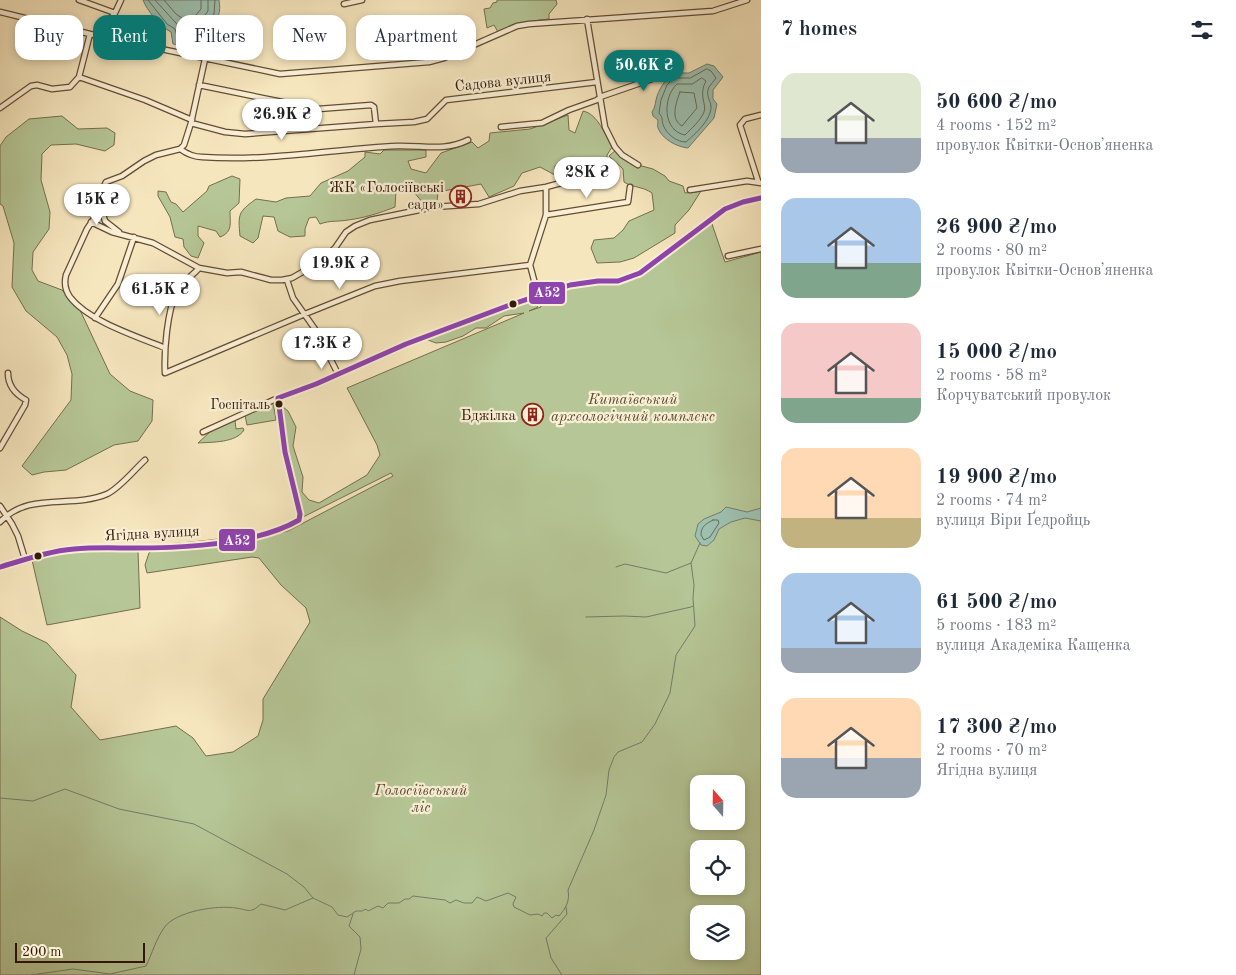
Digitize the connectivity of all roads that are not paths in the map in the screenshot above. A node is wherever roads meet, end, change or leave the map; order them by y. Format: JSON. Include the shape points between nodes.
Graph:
{"nodes":[{"id":1,"x":79,"y":0,"type":"edge"},
{"id":2,"x":121,"y":0,"type":"edge"},
{"id":3,"x":362,"y":0,"type":"edge"},
{"id":4,"x":747,"y":0,"type":"edge"},
{"id":5,"x":344,"y":4,"type":"dead end"},
{"id":6,"x":0,"y":12,"type":"edge"},
{"id":7,"x":115,"y":13,"type":"joint"},
{"id":8,"x":587,"y":19,"type":"junction"},
{"id":9,"x":90,"y":34,"type":"junction"},
{"id":10,"x":93,"y":34,"type":"edge"},
{"id":11,"x":205,"y":60,"type":"edge"},
{"id":12,"x":210,"y":60,"type":"edge"},
{"id":13,"x":680,"y":66,"type":"dead end"},
{"id":14,"x":78,"y":77,"type":"junction"},
{"id":15,"x":597,"y":82,"type":"junction"},
{"id":16,"x":199,"y":85,"type":"junction"},
{"id":17,"x":600,"y":97,"type":"junction"},
{"id":18,"x":0,"y":108,"type":"edge"},
{"id":19,"x":761,"y":115,"type":"edge"},
{"id":20,"x":192,"y":122,"type":"junction"},
{"id":21,"x":376,"y":124,"type":"junction"},
{"id":22,"x":500,"y":127,"type":"dead end"},
{"id":23,"x":468,"y":140,"type":"dead end"},
{"id":24,"x":180,"y":149,"type":"junction"},
{"id":25,"x":638,"y":165,"type":"dead end"},
{"id":26,"x":576,"y":179,"type":"dead end"},
{"id":27,"x":759,"y":182,"type":"edge"},
{"id":28,"x":546,"y":187,"type":"junction"},
{"id":29,"x":630,"y":187,"type":"dead end"},
{"id":30,"x":690,"y":190,"type":"dead end"},
{"id":31,"x":761,"y":198,"type":"edge"},
{"id":32,"x":100,"y":203,"type":"junction"},
{"id":33,"x":546,"y":214,"type":"junction"},
{"id":34,"x":91,"y":222,"type":"junction"},
{"id":35,"x":120,"y":233,"type":"junction"},
{"id":36,"x":134,"y":237,"type":"junction"},
{"id":37,"x":761,"y":249,"type":"edge"},
{"id":38,"x":728,"y":256,"type":"dead end"},
{"id":39,"x":530,"y":266,"type":"junction"},
{"id":40,"x":199,"y":268,"type":"junction"},
{"id":41,"x":287,"y":280,"type":"junction"},
{"id":42,"x":538,"y":295,"type":"junction"},
{"id":43,"x":305,"y":314,"type":"junction"},
{"id":44,"x":95,"y":318,"type":"junction"},
{"id":45,"x":166,"y":348,"type":"junction"},
{"id":46,"x":8,"y":373,"type":"dead end"},
{"id":47,"x":338,"y":374,"type":"junction"},
{"id":48,"x":278,"y":398,"type":"junction"},
{"id":49,"x":202,"y":432,"type":"dead end"},
{"id":50,"x":0,"y":448,"type":"edge"},
{"id":51,"x":145,"y":460,"type":"dead end"},
{"id":52,"x":0,"y":506,"type":"edge"},
{"id":53,"x":6,"y":516,"type":"junction"},
{"id":54,"x":0,"y":522,"type":"edge"},
{"id":55,"x":25,"y":559,"type":"junction"},
{"id":56,"x":0,"y":567,"type":"edge"}],
"edges":[{"from":1,"to":7,"type":"street"},
{"from":2,"to":7,"type":"street"},
{"from":3,"to":5,"type":"street"},
{"from":4,"to":8,"type":"street","via":[[713,11]]},
{"from":6,"to":9,"type":"street"},
{"from":8,"to":12,"type":"street","via":[[517,26],[429,62],[280,74]]},
{"from":8,"to":15,"type":"street"},
{"from":9,"to":10,"type":"street"},
{"from":9,"to":14,"type":"street"},
{"from":11,"to":16,"type":"street"},
{"from":13,"to":17,"type":"street"},
{"from":14,"to":18,"type":"street","via":[[70,87],[31,86]]},
{"from":14,"to":20,"type":"street","via":[[144,100]]},
{"from":15,"to":17,"type":"street"},
{"from":15,"to":21,"type":"street","name":"Садова вулиця","via":[[446,100],[427,119]]},
{"from":16,"to":20,"type":"street"},
{"from":16,"to":21,"type":"street","via":[[287,103],[305,110],[371,105]]},
{"from":17,"to":22,"type":"street","via":[[542,123]]},
{"from":17,"to":25,"type":"street","via":[[605,128],[615,146]]},
{"from":19,"to":27,"type":"street","via":[[745,119],[740,125]]},
{"from":20,"to":21,"type":"street","name":"Садова вулиця","via":[[245,134]]},
{"from":20,"to":24,"type":"street"},
{"from":23,"to":24,"type":"street","via":[[443,148],[398,146],[252,157],[194,156]]},
{"from":24,"to":32,"type":"street","via":[[156,155],[106,182]]},
{"from":26,"to":28,"type":"street"},
{"from":27,"to":30,"type":"street","via":[[747,180]]},
{"from":28,"to":33,"type":"street"},
{"from":28,"to":41,"type":"street","via":[[520,191],[479,204],[428,208],[370,220],[346,232],[320,262]]},
{"from":29,"to":33,"type":"street","via":[[628,202]]},
{"from":31,"to":42,"type":"street","via":[[725,209],[629,278],[618,282],[570,285]]},
{"from":32,"to":34,"type":"street","via":[[99,211]]},
{"from":32,"to":35,"type":"street","via":[[105,221]]},
{"from":33,"to":39,"type":"street"},
{"from":34,"to":35,"type":"street"},
{"from":34,"to":44,"type":"street","via":[[65,281],[71,298]]},
{"from":35,"to":36,"type":"street"},
{"from":36,"to":40,"type":"street","via":[[153,243]]},
{"from":36,"to":44,"type":"street","via":[[118,284]]},
{"from":37,"to":38,"type":"street"},
{"from":39,"to":42,"type":"street"},
{"from":39,"to":43,"type":"street","via":[[389,283]]},
{"from":40,"to":41,"type":"street"},
{"from":40,"to":45,"type":"street","via":[[177,290]]},
{"from":41,"to":43,"type":"street","via":[[293,298]]},
{"from":42,"to":47,"type":"street","via":[[406,344]]},
{"from":43,"to":45,"type":"street","via":[[165,373]]},
{"from":43,"to":47,"type":"street"},
{"from":44,"to":45,"type":"street"},
{"from":46,"to":50,"type":"street","via":[[10,386],[26,400],[26,405]]},
{"from":47,"to":48,"type":"street"},
{"from":48,"to":49,"type":"street"},
{"from":48,"to":55,"type":"street","name":"Ягідна вулиця","via":[[285,452],[300,514],[292,526],[225,541],[143,548],[81,548]]},
{"from":51,"to":53,"type":"street","via":[[109,493],[80,500],[28,505]]},
{"from":52,"to":53,"type":"street"},
{"from":53,"to":54,"type":"street"},
{"from":53,"to":55,"type":"street","via":[[18,536]]},
{"from":55,"to":56,"type":"street","name":"Ягідна вулиця"}]}
